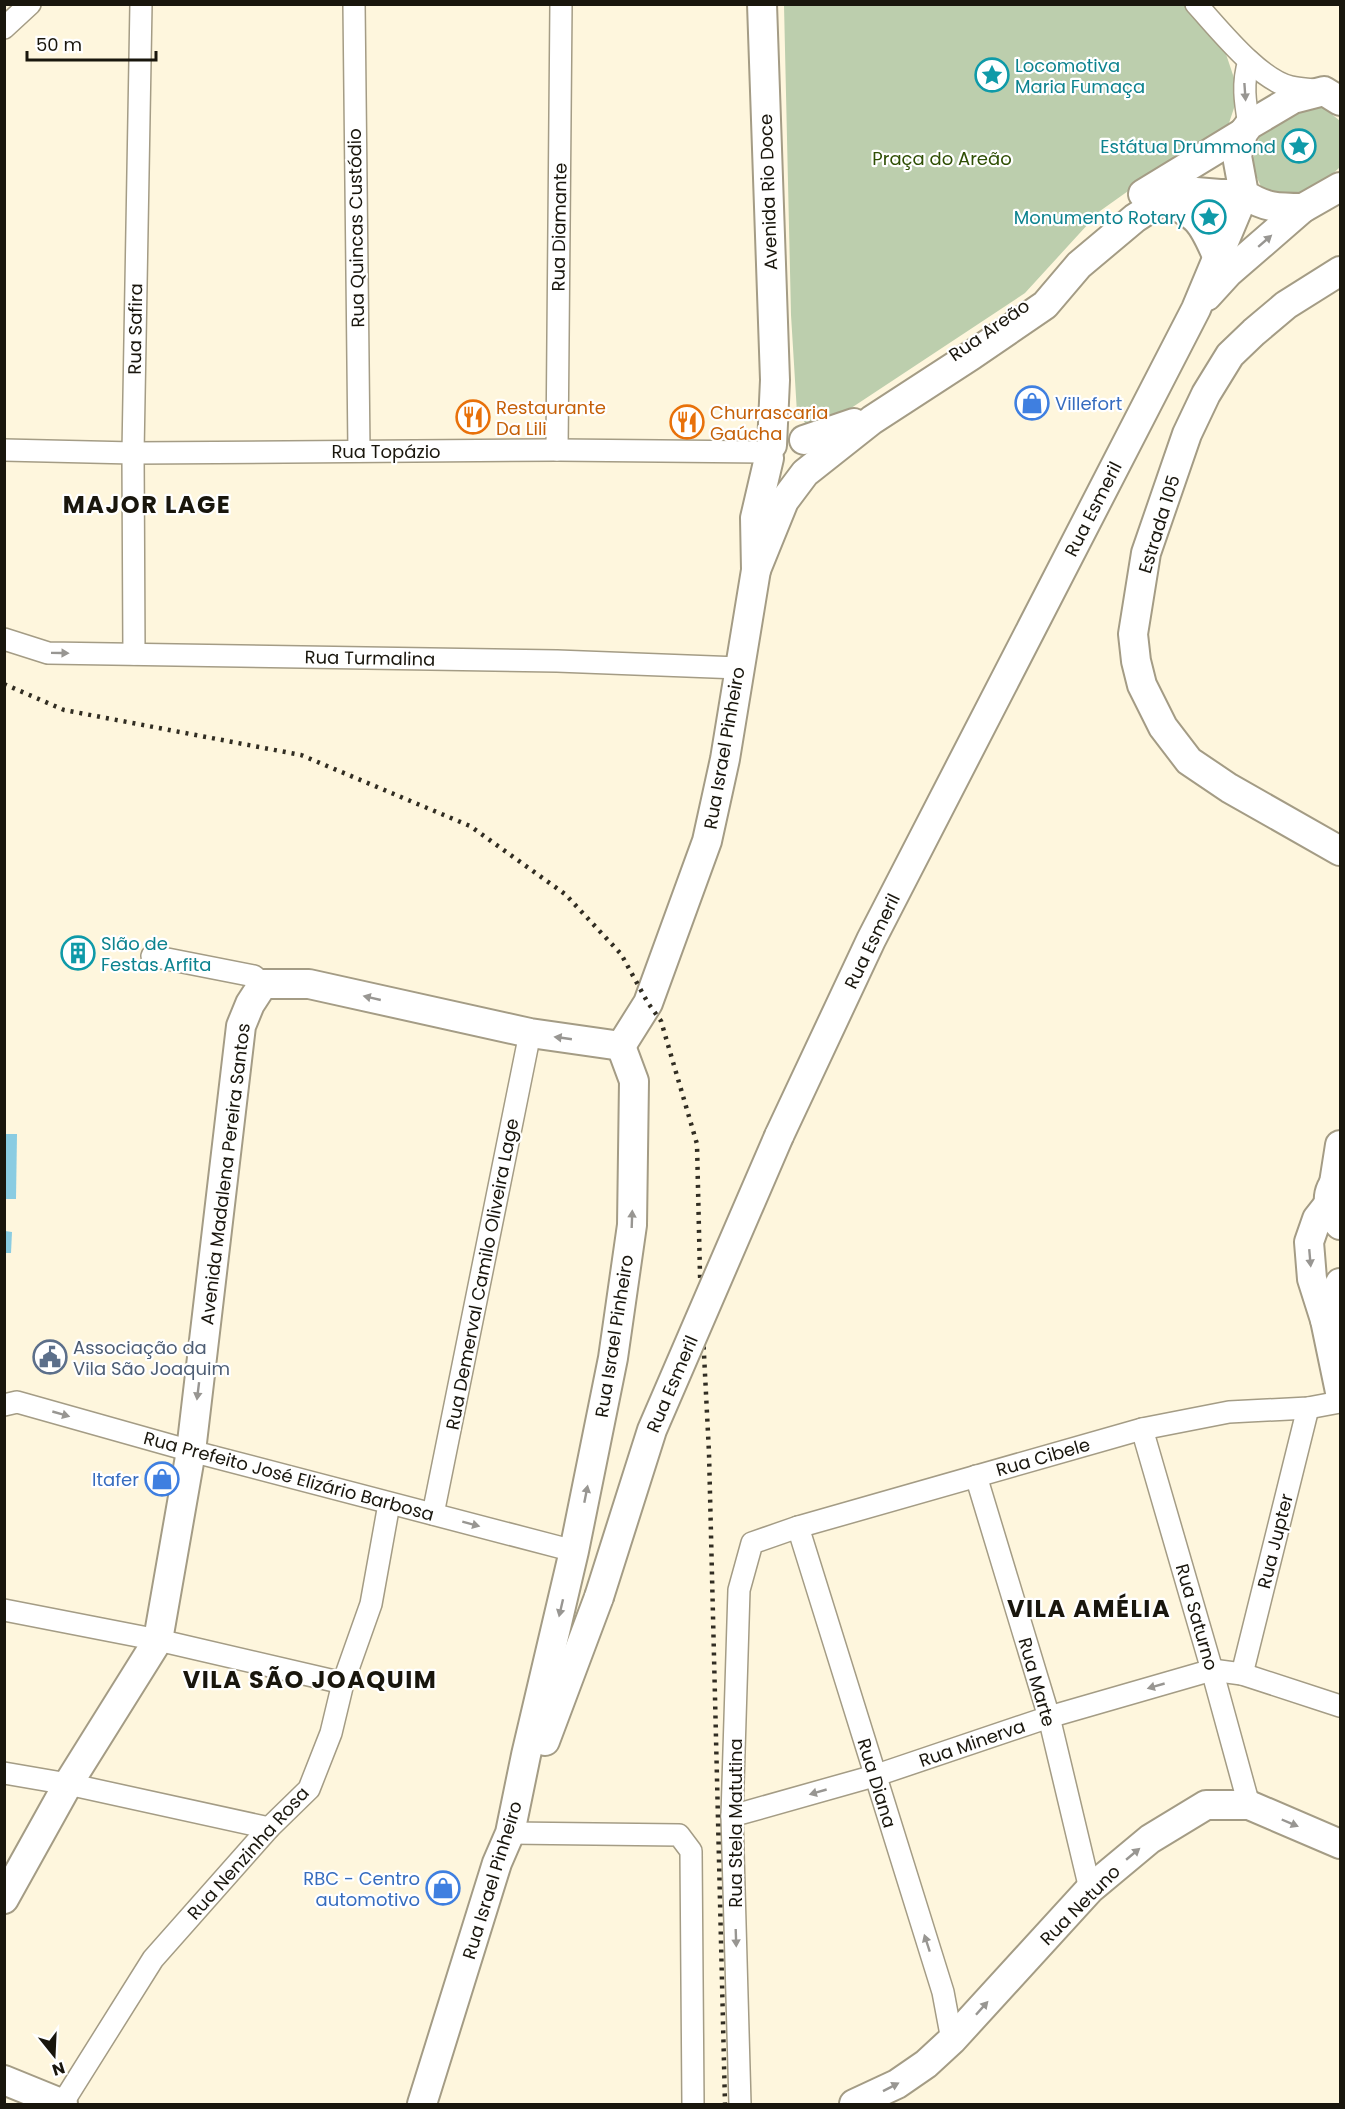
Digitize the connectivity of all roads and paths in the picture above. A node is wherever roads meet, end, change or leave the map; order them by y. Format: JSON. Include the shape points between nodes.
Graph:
{"nodes":[{"id":1,"x":30,"y":4,"type":"edge"},
{"id":2,"x":141,"y":4,"type":"edge"},
{"id":3,"x":354,"y":4,"type":"edge"},
{"id":4,"x":561,"y":4,"type":"edge"},
{"id":5,"x":762,"y":4,"type":"edge"},
{"id":6,"x":1196,"y":4,"type":"edge"},
{"id":7,"x":4,"y":28,"type":"edge"},
{"id":8,"x":1249,"y":61,"type":"junction"},
{"id":9,"x":1335,"y":93,"type":"edge"},
{"id":10,"x":1246,"y":129,"type":"junction"},
{"id":11,"x":1341,"y":187,"type":"edge"},
{"id":12,"x":1244,"y":194,"type":"junction"},
{"id":13,"x":1163,"y":200,"type":"junction"},
{"id":14,"x":1303,"y":208,"type":"junction"},
{"id":15,"x":1217,"y":256,"type":"junction"},
{"id":16,"x":1341,"y":271,"type":"edge"},
{"id":17,"x":1196,"y":309,"type":"junction"},
{"id":18,"x":782,"y":446,"type":"junction"},
{"id":19,"x":4,"y":450,"type":"edge"},
{"id":20,"x":557,"y":450,"type":"junction"},
{"id":21,"x":359,"y":451,"type":"junction"},
{"id":22,"x":133,"y":453,"type":"junction"},
{"id":23,"x":805,"y":473,"type":"junction"},
{"id":24,"x":756,"y":570,"type":"junction"},
{"id":25,"x":4,"y":639,"type":"edge"},
{"id":26,"x":134,"y":654,"type":"junction"},
{"id":27,"x":739,"y":668,"type":"junction"},
{"id":28,"x":1341,"y":851,"type":"edge"},
{"id":29,"x":152,"y":956,"type":"dead end"},
{"id":30,"x":263,"y":984,"type":"junction"},
{"id":31,"x":530,"y":1033,"type":"junction"},
{"id":32,"x":621,"y":1046,"type":"junction"},
{"id":33,"x":1341,"y":1145,"type":"edge"},
{"id":34,"x":1336,"y":1198,"type":"edge"},
{"id":35,"x":1341,"y":1283,"type":"edge"},
{"id":36,"x":1325,"y":1320,"type":"junction"},
{"id":37,"x":1341,"y":1392,"type":"edge"},
{"id":38,"x":1341,"y":1402,"type":"edge"},
{"id":39,"x":4,"y":1405,"type":"edge"},
{"id":40,"x":1308,"y":1408,"type":"junction"},
{"id":41,"x":1142,"y":1429,"type":"junction"},
{"id":42,"x":191,"y":1451,"type":"junction"},
{"id":43,"x":976,"y":1476,"type":"junction"},
{"id":44,"x":389,"y":1504,"type":"junction"},
{"id":45,"x":433,"y":1514,"type":"junction"},
{"id":46,"x":798,"y":1527,"type":"junction"},
{"id":47,"x":752,"y":1543,"type":"joint"},
{"id":48,"x":574,"y":1551,"type":"junction"},
{"id":49,"x":4,"y":1610,"type":"edge"},
{"id":50,"x":158,"y":1640,"type":"junction"},
{"id":51,"x":1212,"y":1670,"type":"junction"},
{"id":52,"x":1242,"y":1674,"type":"junction"},
{"id":53,"x":344,"y":1683,"type":"junction"},
{"id":54,"x":1341,"y":1706,"type":"edge"},
{"id":55,"x":1048,"y":1717,"type":"junction"},
{"id":56,"x":4,"y":1773,"type":"edge"},
{"id":57,"x":874,"y":1776,"type":"junction"},
{"id":58,"x":68,"y":1784,"type":"junction"},
{"id":59,"x":1249,"y":1805,"type":"junction"},
{"id":60,"x":732,"y":1816,"type":"junction"},
{"id":61,"x":269,"y":1828,"type":"junction"},
{"id":62,"x":510,"y":1833,"type":"junction"},
{"id":63,"x":1341,"y":1844,"type":"edge"},
{"id":64,"x":1090,"y":1889,"type":"junction"},
{"id":65,"x":4,"y":1899,"type":"edge"},
{"id":66,"x":952,"y":2040,"type":"junction"},
{"id":67,"x":4,"y":2080,"type":"edge"},
{"id":68,"x":62,"y":2104,"type":"edge"},
{"id":69,"x":422,"y":2104,"type":"edge"},
{"id":70,"x":693,"y":2104,"type":"edge"},
{"id":71,"x":740,"y":2104,"type":"edge"},
{"id":72,"x":854,"y":2104,"type":"edge"}],
"edges":[{"from":1,"to":7,"type":"street"},
{"from":2,"to":22,"type":"street","name":"Rua Safira"},
{"from":3,"to":21,"type":"street","name":"Rua Quincas Custódio"},
{"from":4,"to":20,"type":"street","name":"Rua Diamante"},
{"from":5,"to":18,"type":"street","name":"Avenida Rio Doce","via":[[775,380],[790,425]]},
{"from":6,"to":8,"type":"street"},
{"from":8,"to":9,"type":"street","via":[[1265,75],[1289,87]]},
{"from":8,"to":10,"type":"street","one_way":true,"via":[[1244,92]]},
{"from":9,"to":10,"type":"street","name":"Rua Areão","via":[[1293,99]]},
{"from":10,"to":12,"type":"street","via":[[1237,156]]},
{"from":10,"to":18,"type":"street","name":"Rua Areão","via":[[1108,218],[1062,263],[1036,298],[1005,320],[852,424]]},
{"from":11,"to":14,"type":"street"},
{"from":12,"to":13,"type":"street","name":"Rua Areão","via":[[1196,192]]},
{"from":12,"to":14,"type":"street","via":[[1259,204]]},
{"from":12,"to":15,"type":"street"},
{"from":13,"to":15,"type":"street","via":[[1189,211],[1206,230]]},
{"from":13,"to":23,"type":"street","name":"Rua Areão","via":[[1079,265],[1045,305],[872,420]]},
{"from":17,"to":14,"type":"street","one_way":true,"via":[[1228,273]]},
{"from":15,"to":17,"type":"street"},
{"from":16,"to":28,"type":"street","name":"Estrada 105","via":[[1286,305],[1254,332],[1230,355],[1206,394],[1187,434],[1146,553],[1133,634],[1142,685],[1163,727],[1189,761]]},
{"from":17,"to":62,"type":"street","name":"Rua Esmeril","bridge":true,"via":[[871,940],[779,1136],[652,1430],[599,1597]]},
{"from":18,"to":20,"type":"street","name":"Rua Topázio"},
{"from":18,"to":23,"type":"street","via":[[812,453]]},
{"from":18,"to":23,"type":"street","via":[[774,471],[785,478]]},
{"from":18,"to":24,"type":"street","name":"Rua Israel Pinheiro","via":[[755,518]]},
{"from":19,"to":22,"type":"street","name":"Rua Topázio"},
{"from":20,"to":21,"type":"street","name":"Rua Topázio"},
{"from":21,"to":22,"type":"street","name":"Rua Topázio"},
{"from":22,"to":26,"type":"street","name":"Rua Safira"},
{"from":23,"to":24,"type":"street","name":"Rua Israel Pinheiro","via":[[784,501]]},
{"from":24,"to":27,"type":"street","name":"Rua Israel Pinheiro"},
{"from":25,"to":26,"type":"street","name":"Rua Turmalina","one_way":true,"via":[[48,653]]},
{"from":26,"to":27,"type":"street","name":"Rua Turmalina"},
{"from":27,"to":32,"type":"street","name":"Rua Israel Pinheiro","via":[[726,759],[707,841],[648,1003]]},
{"from":29,"to":30,"type":"street","via":[[254,976]]},
{"from":31,"to":30,"type":"street","one_way":true,"via":[[309,984]]},
{"from":30,"to":42,"type":"street","name":"Avenida Madalena Pereira Santos","one_way":true,"via":[[240,1026]]},
{"from":32,"to":31,"type":"street","one_way":true},
{"from":31,"to":45,"type":"street","name":"Rua Demerval Camilo Oliveira Lage"},
{"from":48,"to":32,"type":"street","name":"Rua Israel Pinheiro","one_way":true,"via":[[613,1358],[632,1225],[634,1081]]},
{"from":33,"to":34,"type":"street"},
{"from":34,"to":36,"type":"street","one_way":true,"via":[[1317,1220],[1309,1242],[1312,1279]]},
{"from":35,"to":36,"type":"street"},
{"from":36,"to":37,"type":"street"},
{"from":38,"to":40,"type":"street","name":"Rua Cibele"},
{"from":39,"to":42,"type":"street","name":"Rua Prefeito José Elizário Barbosa","one_way":true,"via":[[17,1402]]},
{"from":40,"to":41,"type":"street","name":"Rua Cibele","via":[[1229,1412]]},
{"from":40,"to":52,"type":"street","name":"Rua Jupter"},
{"from":41,"to":43,"type":"street","name":"Rua Cibele"},
{"from":41,"to":51,"type":"street","name":"Rua Saturno"},
{"from":42,"to":44,"type":"street","name":"Rua Prefeito José Elizário Barbosa"},
{"from":42,"to":50,"type":"street","name":"Avenida Madalena Pereira Santos"},
{"from":43,"to":46,"type":"street","name":"Rua Cibele"},
{"from":43,"to":55,"type":"street","name":"Rua Marte"},
{"from":44,"to":45,"type":"street","name":"Rua Prefeito José Elizário Barbosa"},
{"from":44,"to":53,"type":"street","name":"Rua Nenzinha Rosa","via":[[371,1604]]},
{"from":45,"to":48,"type":"street","name":"Rua Prefeito José Elizário Barbosa","one_way":true},
{"from":46,"to":47,"type":"street","name":"Rua Cibele"},
{"from":46,"to":57,"type":"street","name":"Rua Diana"},
{"from":47,"to":60,"type":"street","name":"Rua Stela Matutina","via":[[739,1590]]},
{"from":48,"to":62,"type":"street","name":"Rua Israel Pinheiro","one_way":true},
{"from":49,"to":50,"type":"street"},
{"from":50,"to":53,"type":"street"},
{"from":50,"to":58,"type":"street","name":"Avenida Madalena Pereira Santos"},
{"from":51,"to":52,"type":"street"},
{"from":51,"to":55,"type":"street","name":"Rua Minerva","one_way":true},
{"from":51,"to":59,"type":"street","name":"Rua Saturno"},
{"from":52,"to":54,"type":"street"},
{"from":53,"to":61,"type":"street","name":"Rua Nenzinha Rosa","via":[[331,1733],[309,1789]]},
{"from":55,"to":57,"type":"street","name":"Rua Minerva"},
{"from":55,"to":64,"type":"street","name":"Rua Marte"},
{"from":56,"to":58,"type":"street"},
{"from":57,"to":60,"type":"street","name":"Rua Minerva","one_way":true},
{"from":66,"to":57,"type":"street","name":"Rua Diana","one_way":true,"via":[[943,1992]]},
{"from":58,"to":61,"type":"street"},
{"from":58,"to":65,"type":"street","name":"Avenida Madalena Pereira Santos"},
{"from":59,"to":63,"type":"street","name":"Rua Netuno","one_way":true},
{"from":64,"to":59,"type":"street","name":"Rua Netuno","one_way":true,"via":[[1150,1839],[1206,1805]]},
{"from":60,"to":71,"type":"street","name":"Rua Stela Matutina","one_way":true},
{"from":61,"to":68,"type":"street","name":"Rua Nenzinha Rosa","via":[[153,1959]]},
{"from":62,"to":69,"type":"street","name":"Rua Israel Pinheiro","via":[[497,1863]]},
{"from":62,"to":70,"type":"street","via":[[679,1835],[691,1851]]},
{"from":66,"to":64,"type":"street","name":"Rua Netuno","one_way":true},
{"from":72,"to":66,"type":"street","name":"Rua Netuno","one_way":true,"via":[[897,2084]]},
{"from":67,"to":68,"type":"street"}]}
